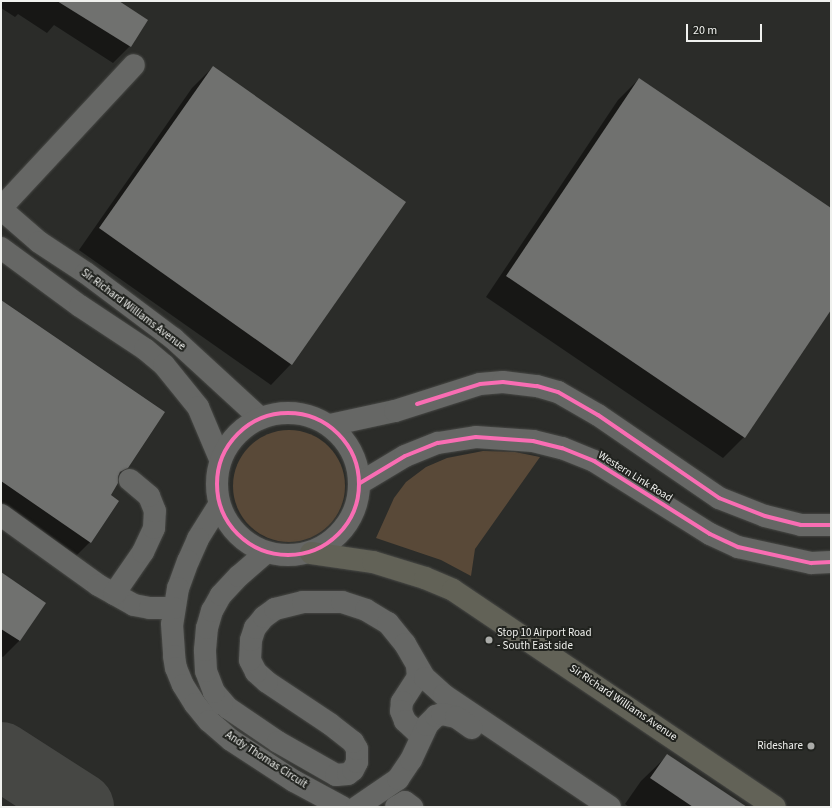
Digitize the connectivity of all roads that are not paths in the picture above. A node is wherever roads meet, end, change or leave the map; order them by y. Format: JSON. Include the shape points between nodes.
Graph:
{"nodes":[{"id":1,"x":134,"y":66,"type":"dead end"},
{"id":2,"x":1,"y":208,"type":"edge"},
{"id":3,"x":1,"y":248,"type":"edge"},
{"id":4,"x":260,"y":418,"type":"junction"},
{"id":5,"x":330,"y":425,"type":"junction"},
{"id":6,"x":220,"y":459,"type":"junction"},
{"id":7,"x":130,"y":480,"type":"dead end"},
{"id":8,"x":360,"y":483,"type":"junction"},
{"id":9,"x":219,"y":505,"type":"junction"},
{"id":10,"x":1,"y":516,"type":"edge"},
{"id":11,"x":831,"y":525,"type":"edge"},
{"id":12,"x":265,"y":553,"type":"junction"},
{"id":13,"x":311,"y":553,"type":"junction"},
{"id":14,"x":831,"y":562,"type":"edge"},
{"id":15,"x":114,"y":594,"type":"junction"},
{"id":16,"x":174,"y":608,"type":"junction"},
{"id":17,"x":417,"y":666,"type":"junction"},
{"id":18,"x":214,"y":692,"type":"junction"},
{"id":19,"x":421,"y":736,"type":"junction"},
{"id":20,"x":336,"y":803,"type":"edge"},
{"id":21,"x":357,"y":807,"type":"edge"},
{"id":22,"x":396,"y":807,"type":"edge"},
{"id":23,"x":412,"y":807,"type":"edge"},
{"id":24,"x":589,"y":807,"type":"edge"},
{"id":25,"x":610,"y":807,"type":"edge"},
{"id":26,"x":775,"y":807,"type":"edge"}],
"edges":[{"from":1,"to":2,"type":"street"},
{"from":2,"to":4,"type":"street","name":"Sir Richard Williams Avenue","via":[[39,242],[86,273],[174,339]]},
{"from":3,"to":6,"type":"street","via":[[164,365],[198,408]]},
{"from":4,"to":5,"type":"street","via":[[279,413],[299,413]]},
{"from":4,"to":6,"type":"street","via":[[243,428],[230,442]]},
{"from":5,"to":8,"type":"street","via":[[348,445],[356,463]]},
{"from":5,"to":11,"type":"street","via":[[395,411],[480,384],[503,382],[537,386],[558,392],[598,415],[719,498],[765,516],[801,525]]},
{"from":6,"to":9,"type":"street","via":[[216,482]]},
{"from":7,"to":15,"type":"street","via":[[149,496],[156,511],[154,528],[143,552]]},
{"from":8,"to":13,"type":"street","via":[[357,506],[347,526],[331,542]]},
{"from":8,"to":14,"type":"street","name":"Western Link Road","via":[[405,456],[438,443],[476,437],[533,441],[562,448],[594,461],[703,530],[738,547],[811,563]]},
{"from":9,"to":12,"type":"street","via":[[229,526],[245,542]]},
{"from":9,"to":16,"type":"street","name":"Andy Thomas Circuit","via":[[188,561]]},
{"from":10,"to":15,"type":"street"},
{"from":12,"to":13,"type":"street","via":[[288,557]]},
{"from":12,"to":18,"type":"street","via":[[221,595],[212,611],[205,650],[206,671]]},
{"from":13,"to":26,"type":"main road","name":"Sir Richard Williams Avenue","via":[[373,562],[454,590]]},
{"from":15,"to":16,"type":"street","via":[[134,605]]},
{"from":16,"to":20,"type":"street","name":"Andy Thomas Circuit","via":[[172,624],[176,668],[183,685],[209,721],[231,740],[294,782]]},
{"from":17,"to":18,"type":"street","via":[[405,644],[388,623],[366,610],[342,602],[322,600],[288,605],[264,617],[255,628],[251,640],[250,660],[256,672],[346,736],[357,749],[357,762],[353,770],[342,776],[324,770],[239,717]]},
{"from":17,"to":19,"type":"street","via":[[418,677],[402,702],[401,711],[405,721]]},
{"from":17,"to":25,"type":"street","via":[[425,678],[444,695]]},
{"from":18,"to":20,"type":"street","via":[[241,729]]},
{"from":19,"to":21,"type":"street","via":[[411,760],[398,779]]},
{"from":19,"to":24,"type":"street","via":[[426,725],[436,716],[456,717]]},
{"from":22,"to":23,"type":"street","via":[[405,802]]}]}
